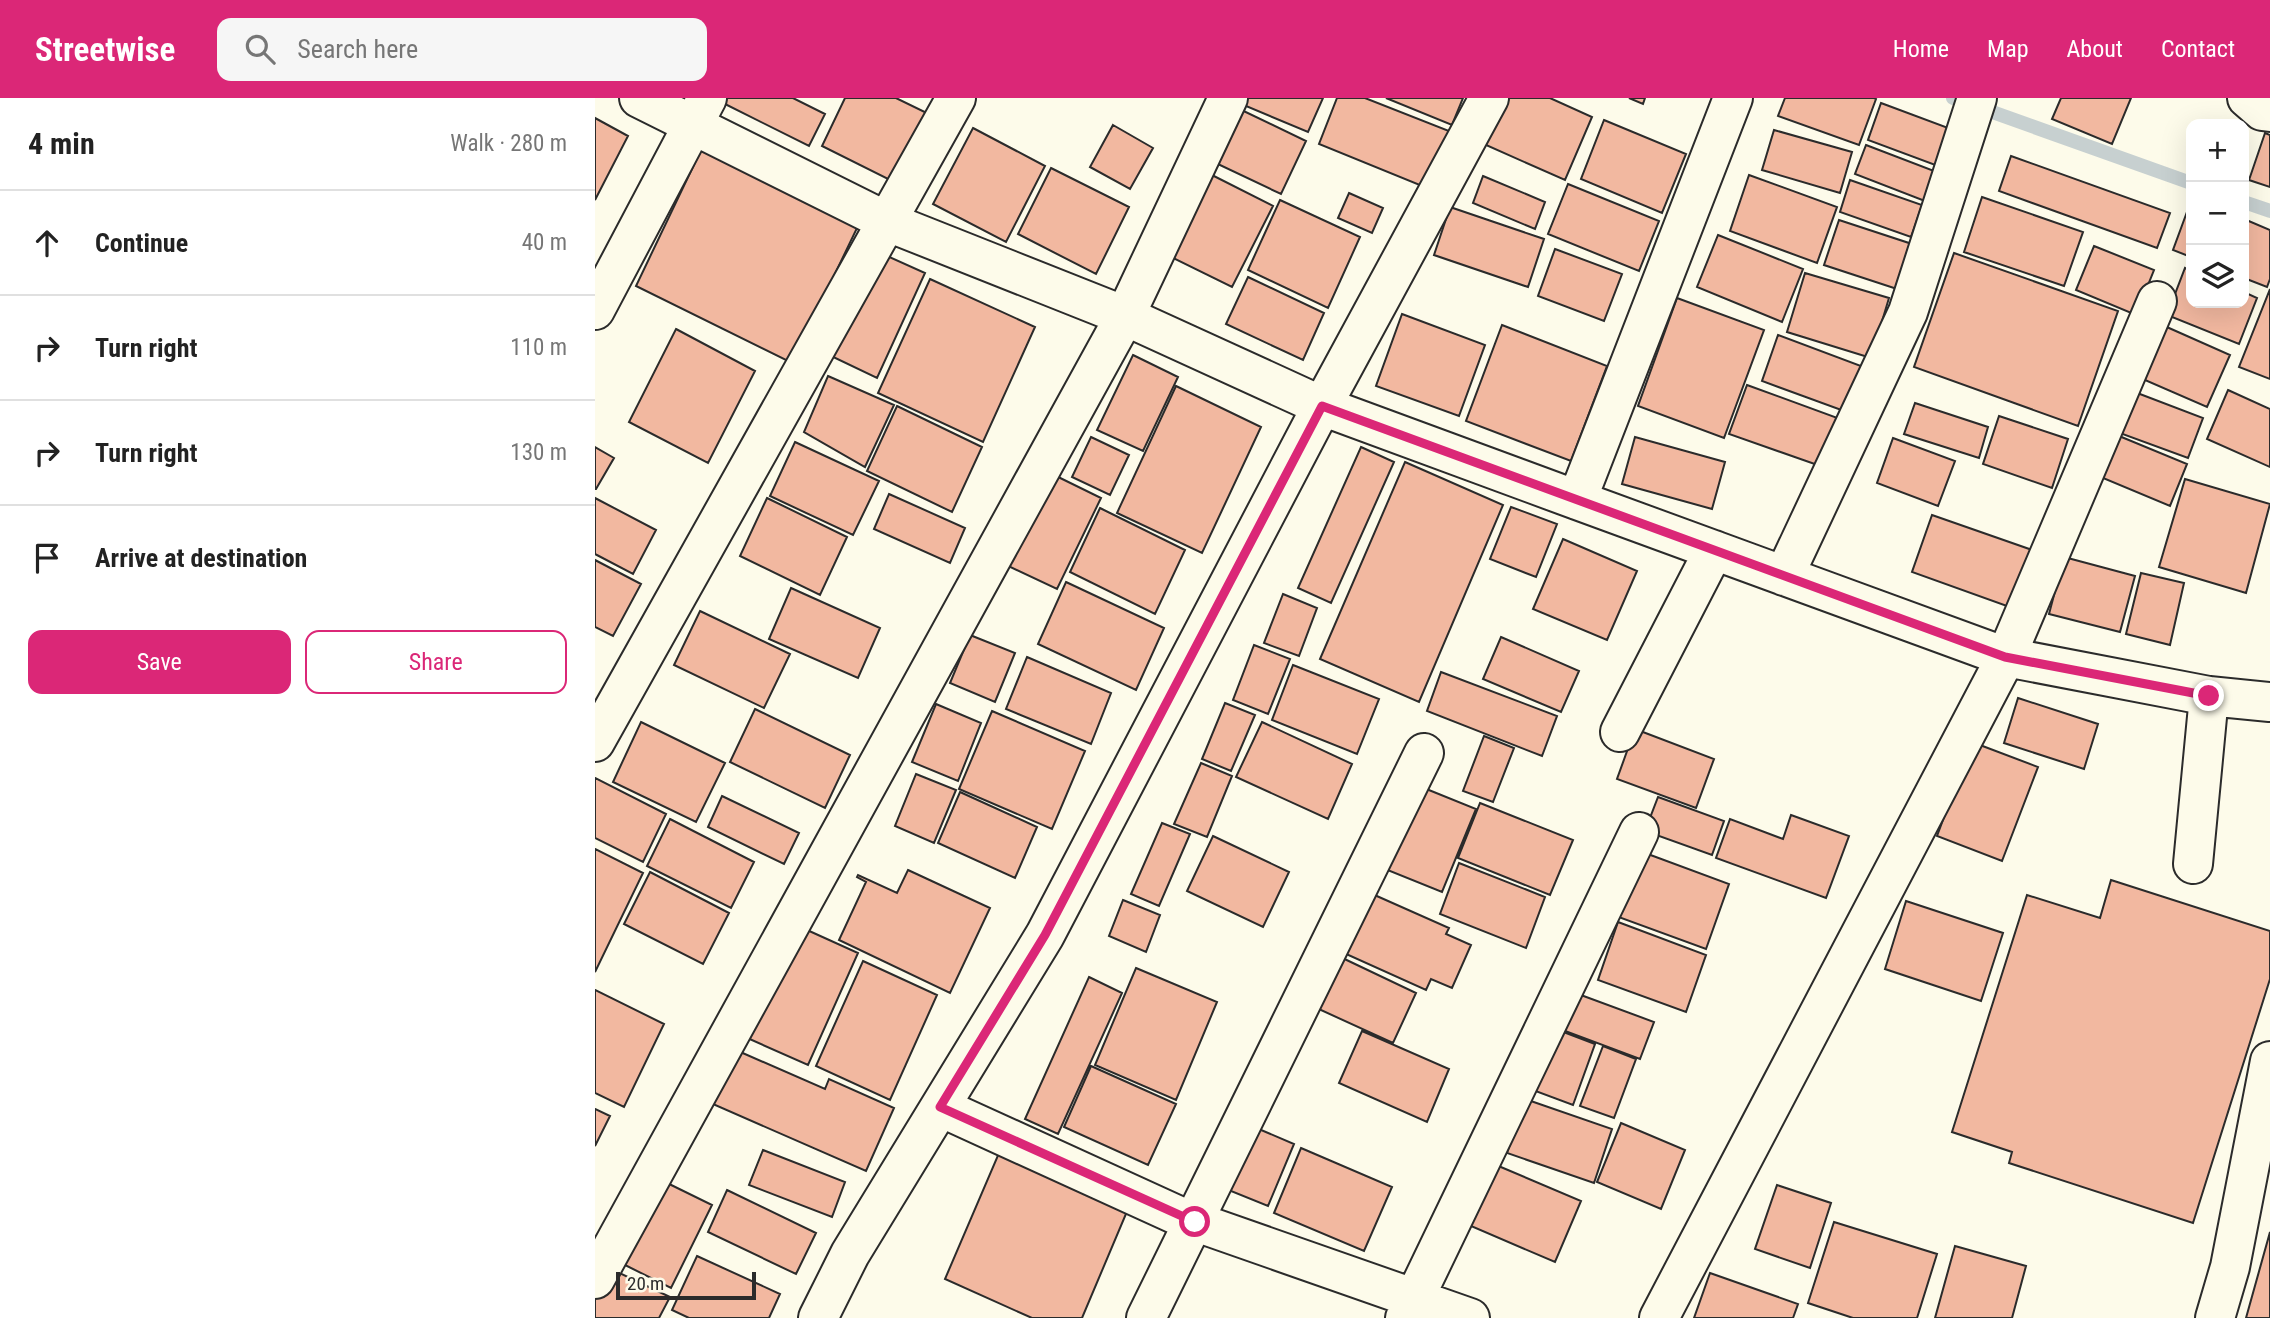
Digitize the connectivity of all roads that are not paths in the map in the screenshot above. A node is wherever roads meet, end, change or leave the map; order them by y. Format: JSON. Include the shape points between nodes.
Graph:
{"nodes":[{"id":1,"x":639,"y":98,"type":"edge"},
{"id":2,"x":956,"y":98,"type":"edge"},
{"id":3,"x":1228,"y":98,"type":"edge"},
{"id":4,"x":1489,"y":98,"type":"edge"},
{"id":5,"x":1733,"y":98,"type":"edge"},
{"id":6,"x":2247,"y":98,"type":"edge"},
{"id":7,"x":701,"y":111,"type":"edge"},
{"id":8,"x":1972,"y":113,"type":"edge"},
{"id":9,"x":2270,"y":113,"type":"edge"},
{"id":10,"x":888,"y":222,"type":"junction"},
{"id":11,"x":2157,"y":301,"type":"dead end"},
{"id":12,"x":595,"y":310,"type":"edge"},
{"id":13,"x":1125,"y":316,"type":"junction"},
{"id":14,"x":1322,"y":406,"type":"junction"},
{"id":15,"x":1577,"y":500,"type":"junction"},
{"id":16,"x":1714,"y":550,"type":"junction"},
{"id":17,"x":1784,"y":576,"type":"junction"},
{"id":18,"x":2005,"y":657,"type":"junction"},
{"id":19,"x":2209,"y":696,"type":"junction"},
{"id":20,"x":2270,"y":702,"type":"edge"},
{"id":21,"x":1620,"y":732,"type":"dead end"},
{"id":22,"x":595,"y":743,"type":"edge"},
{"id":23,"x":1424,"y":753,"type":"dead end"},
{"id":24,"x":1639,"y":832,"type":"dead end"},
{"id":25,"x":2193,"y":864,"type":"dead end"},
{"id":26,"x":2270,"y":1061,"type":"edge"},
{"id":27,"x":940,"y":1107,"type":"junction"},
{"id":28,"x":2260,"y":1169,"type":"edge"},
{"id":29,"x":1195,"y":1222,"type":"junction"},
{"id":30,"x":595,"y":1279,"type":"edge"},
{"id":31,"x":1411,"y":1308,"type":"edge"},
{"id":32,"x":818,"y":1318,"type":"edge"},
{"id":33,"x":1146,"y":1318,"type":"edge"},
{"id":34,"x":1470,"y":1318,"type":"edge"},
{"id":35,"x":1659,"y":1318,"type":"edge"},
{"id":36,"x":2215,"y":1318,"type":"edge"}],
"edges":[{"from":1,"to":7,"type":"street"},
{"from":2,"to":10,"type":"street"},
{"from":3,"to":13,"type":"street"},
{"from":4,"to":14,"type":"street"},
{"from":5,"to":15,"type":"street"},
{"from":6,"to":9,"type":"street"},
{"from":7,"to":10,"type":"street"},
{"from":7,"to":12,"type":"street"},
{"from":8,"to":17,"type":"street","via":[[1908,312]]},
{"from":10,"to":13,"type":"street"},
{"from":10,"to":22,"type":"street"},
{"from":11,"to":18,"type":"street"},
{"from":13,"to":14,"type":"street"},
{"from":13,"to":30,"type":"street"},
{"from":14,"to":15,"type":"street"},
{"from":14,"to":27,"type":"street","via":[[1045,935]]},
{"from":15,"to":16,"type":"street"},
{"from":16,"to":17,"type":"street"},
{"from":16,"to":21,"type":"street"},
{"from":17,"to":18,"type":"street"},
{"from":18,"to":19,"type":"street"},
{"from":18,"to":35,"type":"street"},
{"from":19,"to":20,"type":"street"},
{"from":19,"to":25,"type":"street"},
{"from":23,"to":29,"type":"street"},
{"from":24,"to":31,"type":"street"},
{"from":26,"to":28,"type":"street"},
{"from":27,"to":29,"type":"street"},
{"from":27,"to":32,"type":"street","via":[[850,1254]]},
{"from":28,"to":36,"type":"street"},
{"from":29,"to":31,"type":"street"},
{"from":29,"to":33,"type":"street"},
{"from":31,"to":34,"type":"street"}]}
